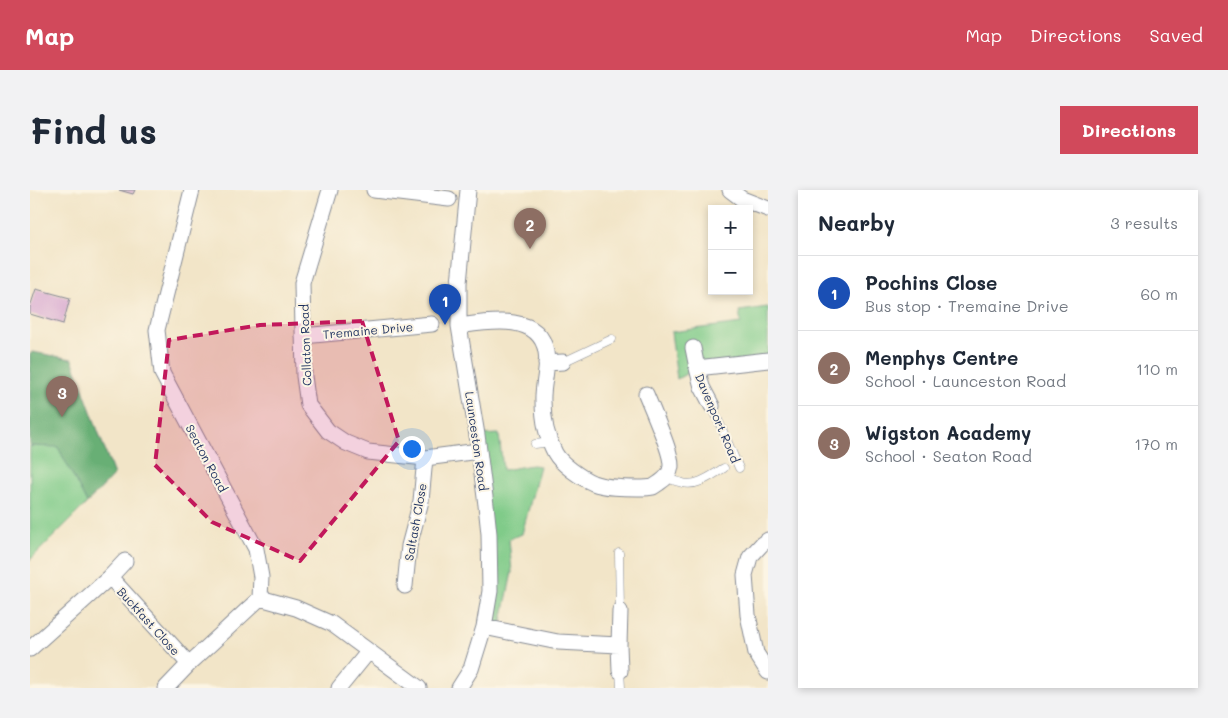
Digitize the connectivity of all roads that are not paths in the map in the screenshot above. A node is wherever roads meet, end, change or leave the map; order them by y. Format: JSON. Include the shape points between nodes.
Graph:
{"nodes":[{"id":1,"x":192,"y":190,"type":"edge"},
{"id":2,"x":330,"y":190,"type":"edge"},
{"id":3,"x":374,"y":190,"type":"edge"},
{"id":4,"x":468,"y":190,"type":"edge"},
{"id":5,"x":730,"y":190,"type":"edge"},
{"id":6,"x":449,"y":199,"type":"dead end"},
{"id":7,"x":768,"y":210,"type":"edge"},
{"id":8,"x":432,"y":324,"type":"dead end"},
{"id":9,"x":459,"y":326,"type":"junction"},
{"id":10,"x":303,"y":336,"type":"junction"},
{"id":11,"x":612,"y":339,"type":"dead end"},
{"id":12,"x":693,"y":348,"type":"dead end"},
{"id":13,"x":768,"y":360,"type":"edge"},
{"id":14,"x":563,"y":362,"type":"joint"},
{"id":15,"x":546,"y":363,"type":"junction"},
{"id":16,"x":697,"y":368,"type":"junction"},
{"id":17,"x":646,"y":394,"type":"dead end"},
{"id":18,"x":712,"y":406,"type":"joint"},
{"id":19,"x":551,"y":442,"type":"junction"},
{"id":20,"x":535,"y":444,"type":"dead end"},
{"id":21,"x":479,"y":451,"type":"junction"},
{"id":22,"x":425,"y":458,"type":"junction"},
{"id":23,"x":724,"y":468,"type":"dead end"},
{"id":24,"x":739,"y":468,"type":"dead end"},
{"id":25,"x":667,"y":478,"type":"junction"},
{"id":26,"x":768,"y":540,"type":"edge"},
{"id":27,"x":620,"y":553,"type":"dead end"},
{"id":28,"x":125,"y":561,"type":"dead end"},
{"id":29,"x":110,"y":577,"type":"junction"},
{"id":30,"x":405,"y":586,"type":"dead end"},
{"id":31,"x":260,"y":598,"type":"junction"},
{"id":32,"x":620,"y":611,"type":"joint"},
{"id":33,"x":484,"y":627,"type":"junction"},
{"id":34,"x":619,"y":645,"type":"junction"},
{"id":35,"x":30,"y":649,"type":"edge"},
{"id":36,"x":369,"y":651,"type":"junction"},
{"id":37,"x":189,"y":664,"type":"junction"},
{"id":38,"x":620,"y":671,"type":"joint"},
{"id":39,"x":768,"y":672,"type":"edge"},
{"id":40,"x":166,"y":688,"type":"edge"},
{"id":41,"x":339,"y":688,"type":"edge"},
{"id":42,"x":419,"y":688,"type":"edge"},
{"id":43,"x":459,"y":688,"type":"edge"},
{"id":44,"x":622,"y":688,"type":"edge"}],
"edges":[{"from":1,"to":31,"type":"street","name":"Seaton Road","via":[[157,330],[162,373],[256,549],[261,577]]},
{"from":2,"to":10,"type":"street","name":"Collaton Road","via":[[302,283]]},
{"from":3,"to":6,"type":"street"},
{"from":4,"to":9,"type":"street","name":"Launceston Road","via":[[459,284]]},
{"from":5,"to":7,"type":"street"},
{"from":8,"to":10,"type":"street","name":"Tremaine Drive"},
{"from":9,"to":15,"type":"street","via":[[489,321],[524,325],[542,340]]},
{"from":9,"to":21,"type":"street","name":"Launceston Road"},
{"from":10,"to":22,"type":"street","name":"Collaton Road","via":[[308,405],[328,431],[368,452]]},
{"from":11,"to":14,"type":"lane"},
{"from":12,"to":16,"type":"street","name":"Davenport Road"},
{"from":13,"to":16,"type":"street","name":"Davenport Road"},
{"from":14,"to":15,"type":"street"},
{"from":15,"to":19,"type":"street","via":[[542,400]]},
{"from":16,"to":18,"type":"street","name":"Davenport Road"},
{"from":17,"to":25,"type":"street","via":[[670,456],[671,468]]},
{"from":18,"to":24,"type":"lane","name":"Davenport Road"},
{"from":19,"to":20,"type":"lane"},
{"from":19,"to":25,"type":"street","via":[[556,454],[576,474],[594,484],[653,487]]},
{"from":21,"to":22,"type":"street","name":"Collaton Road"},
{"from":21,"to":33,"type":"street","name":"Launceston Road","via":[[489,534],[490,590]]},
{"from":22,"to":30,"type":"street","name":"Saltash Close","via":[[421,500],[409,546]]},
{"from":23,"to":25,"type":"lane","via":[[693,484]]},
{"from":26,"to":39,"type":"street","via":[[750,557],[745,575],[748,615],[756,653]]},
{"from":27,"to":32,"type":"lane"},
{"from":28,"to":29,"type":"street","name":"Buckfast Close"},
{"from":29,"to":35,"type":"street","name":"Buckfast Close"},
{"from":29,"to":37,"type":"street","name":"Buckfast Close"},
{"from":31,"to":36,"type":"street","via":[[296,608],[332,624]]},
{"from":31,"to":37,"type":"street"},
{"from":32,"to":34,"type":"street"},
{"from":33,"to":34,"type":"street","via":[[558,642]]},
{"from":33,"to":43,"type":"street","name":"Launceston Road","via":[[471,669]]},
{"from":34,"to":38,"type":"street"},
{"from":36,"to":41,"type":"street"},
{"from":36,"to":42,"type":"street"},
{"from":37,"to":40,"type":"street"},
{"from":38,"to":44,"type":"lane"}]}
